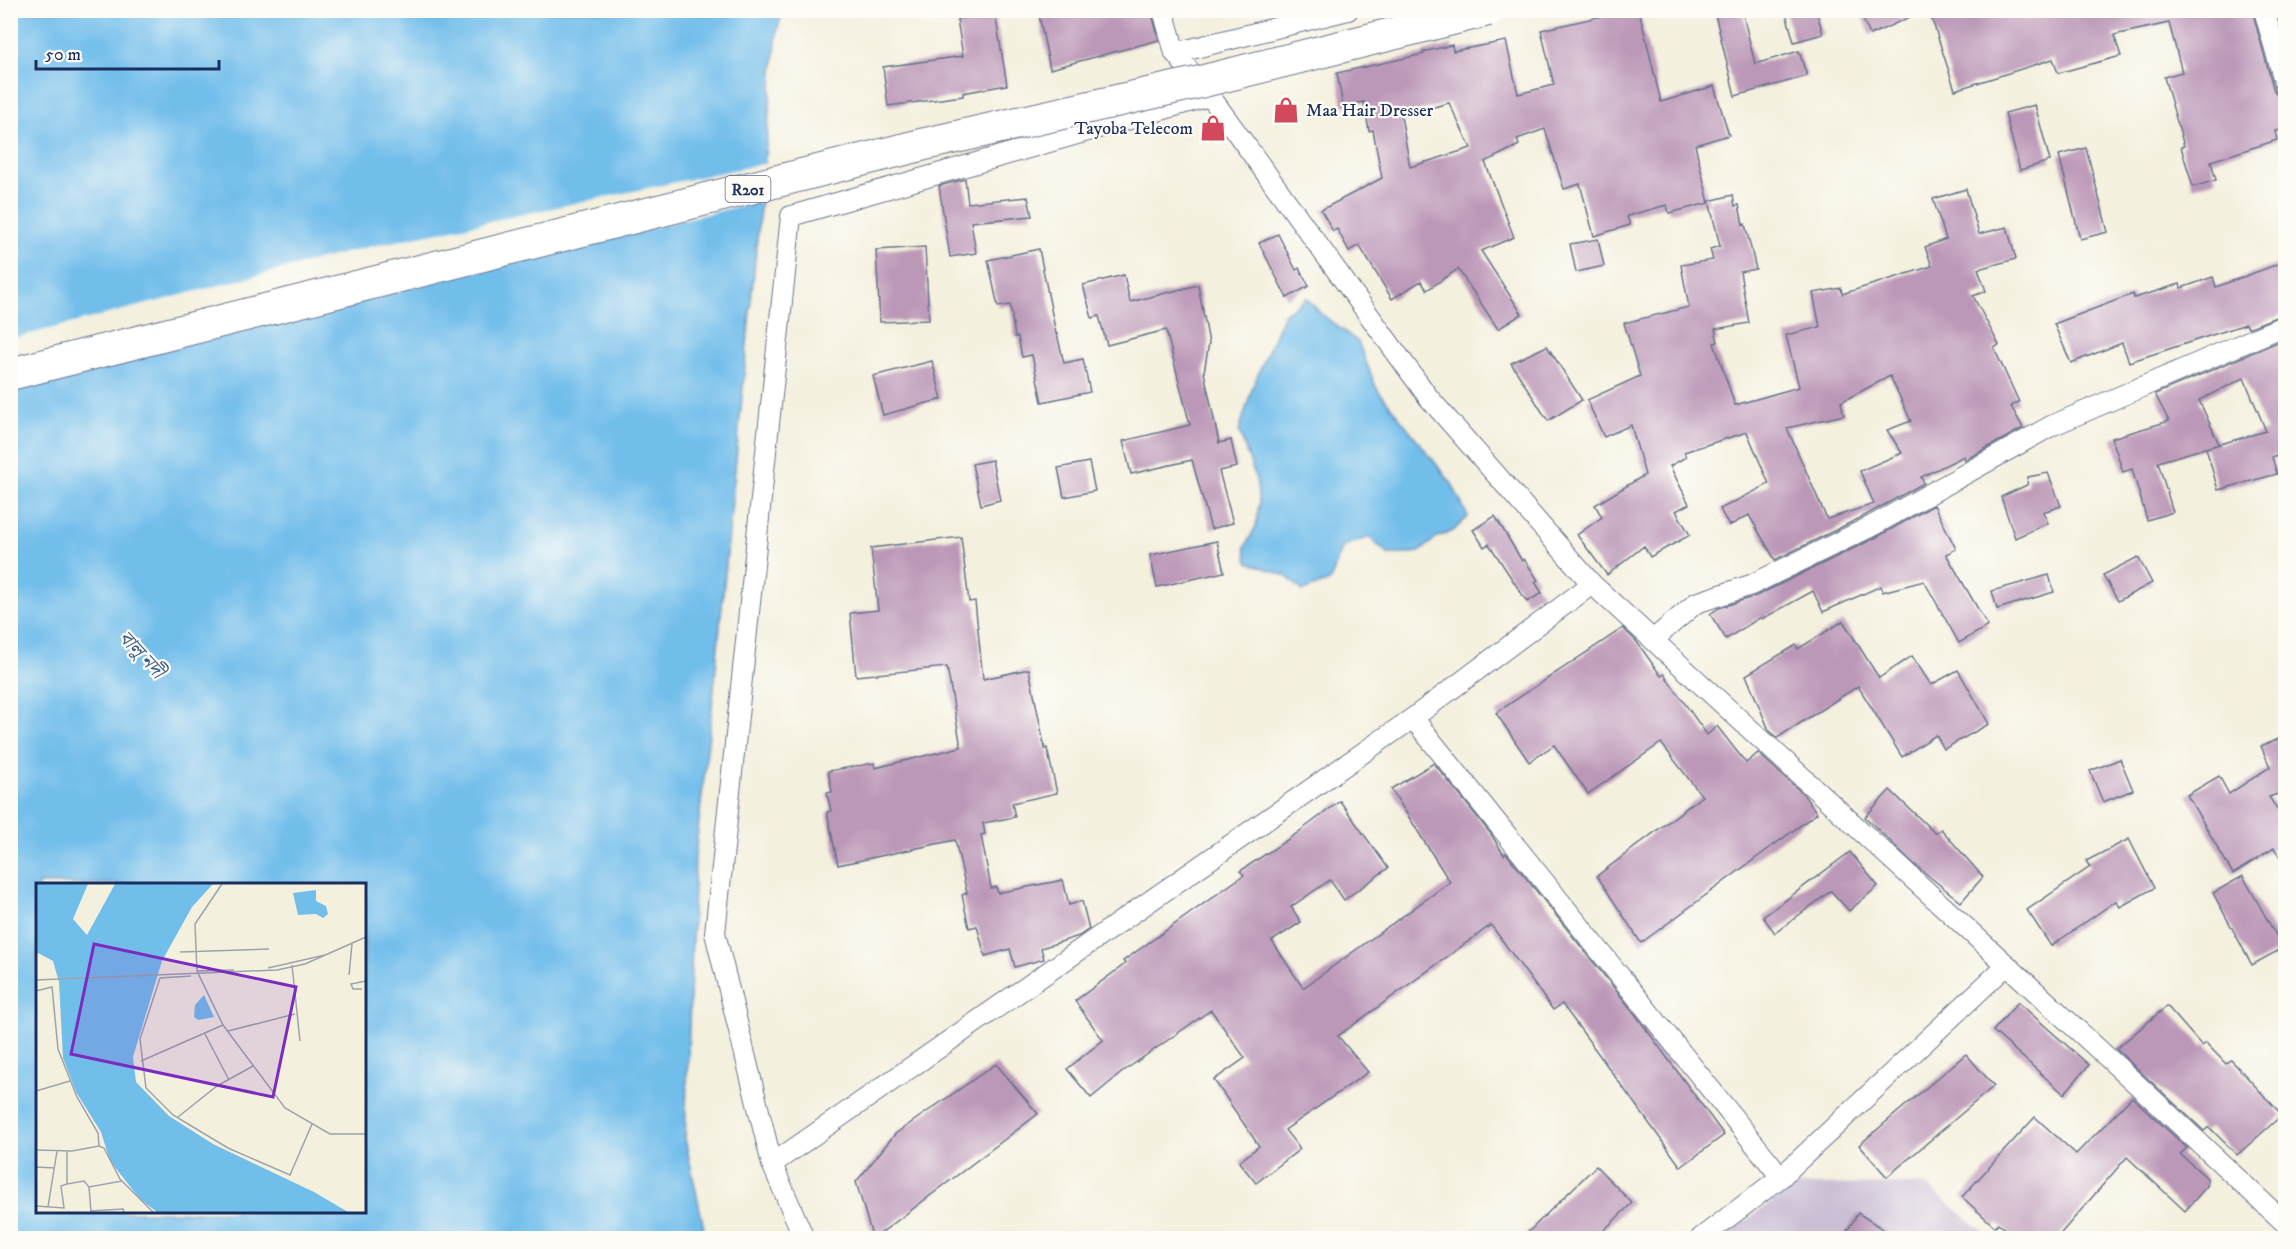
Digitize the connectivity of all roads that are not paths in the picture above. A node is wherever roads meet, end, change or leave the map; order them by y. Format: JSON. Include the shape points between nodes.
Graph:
{"nodes":[{"id":1,"x":1163,"y":10,"type":"edge"},
{"id":2,"x":1348,"y":10,"type":"edge"},
{"id":3,"x":1488,"y":10,"type":"edge"},
{"id":4,"x":2264,"y":10,"type":"edge"},
{"id":5,"x":1175,"y":53,"type":"junction"},
{"id":6,"x":2286,"y":88,"type":"edge"},
{"id":7,"x":1210,"y":96,"type":"junction"},
{"id":8,"x":2286,"y":325,"type":"edge"},
{"id":9,"x":10,"y":375,"type":"edge"},
{"id":10,"x":1592,"y":584,"type":"junction"},
{"id":11,"x":1654,"y":639,"type":"junction"},
{"id":12,"x":1413,"y":718,"type":"junction"},
{"id":13,"x":2007,"y":965,"type":"junction"},
{"id":14,"x":772,"y":1164,"type":"junction"},
{"id":15,"x":1781,"y":1178,"type":"junction"},
{"id":16,"x":2286,"y":1224,"type":"edge"},
{"id":17,"x":804,"y":1239,"type":"edge"},
{"id":18,"x":1701,"y":1239,"type":"edge"}],
"edges":[{"from":1,"to":5,"type":"street"},
{"from":2,"to":5,"type":"street"},
{"from":3,"to":9,"type":"main road","number":"R201","bridge":true,"via":[[1212,79],[913,147]]},
{"from":4,"to":6,"type":"street"},
{"from":5,"to":7,"type":"street"},
{"from":7,"to":10,"type":"street","via":[[1429,398]]},
{"from":7,"to":14,"type":"street","via":[[791,216],[715,933]]},
{"from":8,"to":11,"type":"street","via":[[2050,426],[1872,526],[1751,585],[1696,603]]},
{"from":10,"to":11,"type":"street"},
{"from":10,"to":12,"type":"street"},
{"from":11,"to":13,"type":"street"},
{"from":12,"to":14,"type":"street"},
{"from":12,"to":15,"type":"street"},
{"from":13,"to":15,"type":"street"},
{"from":13,"to":16,"type":"street"},
{"from":14,"to":17,"type":"street"},
{"from":15,"to":18,"type":"street"}]}
